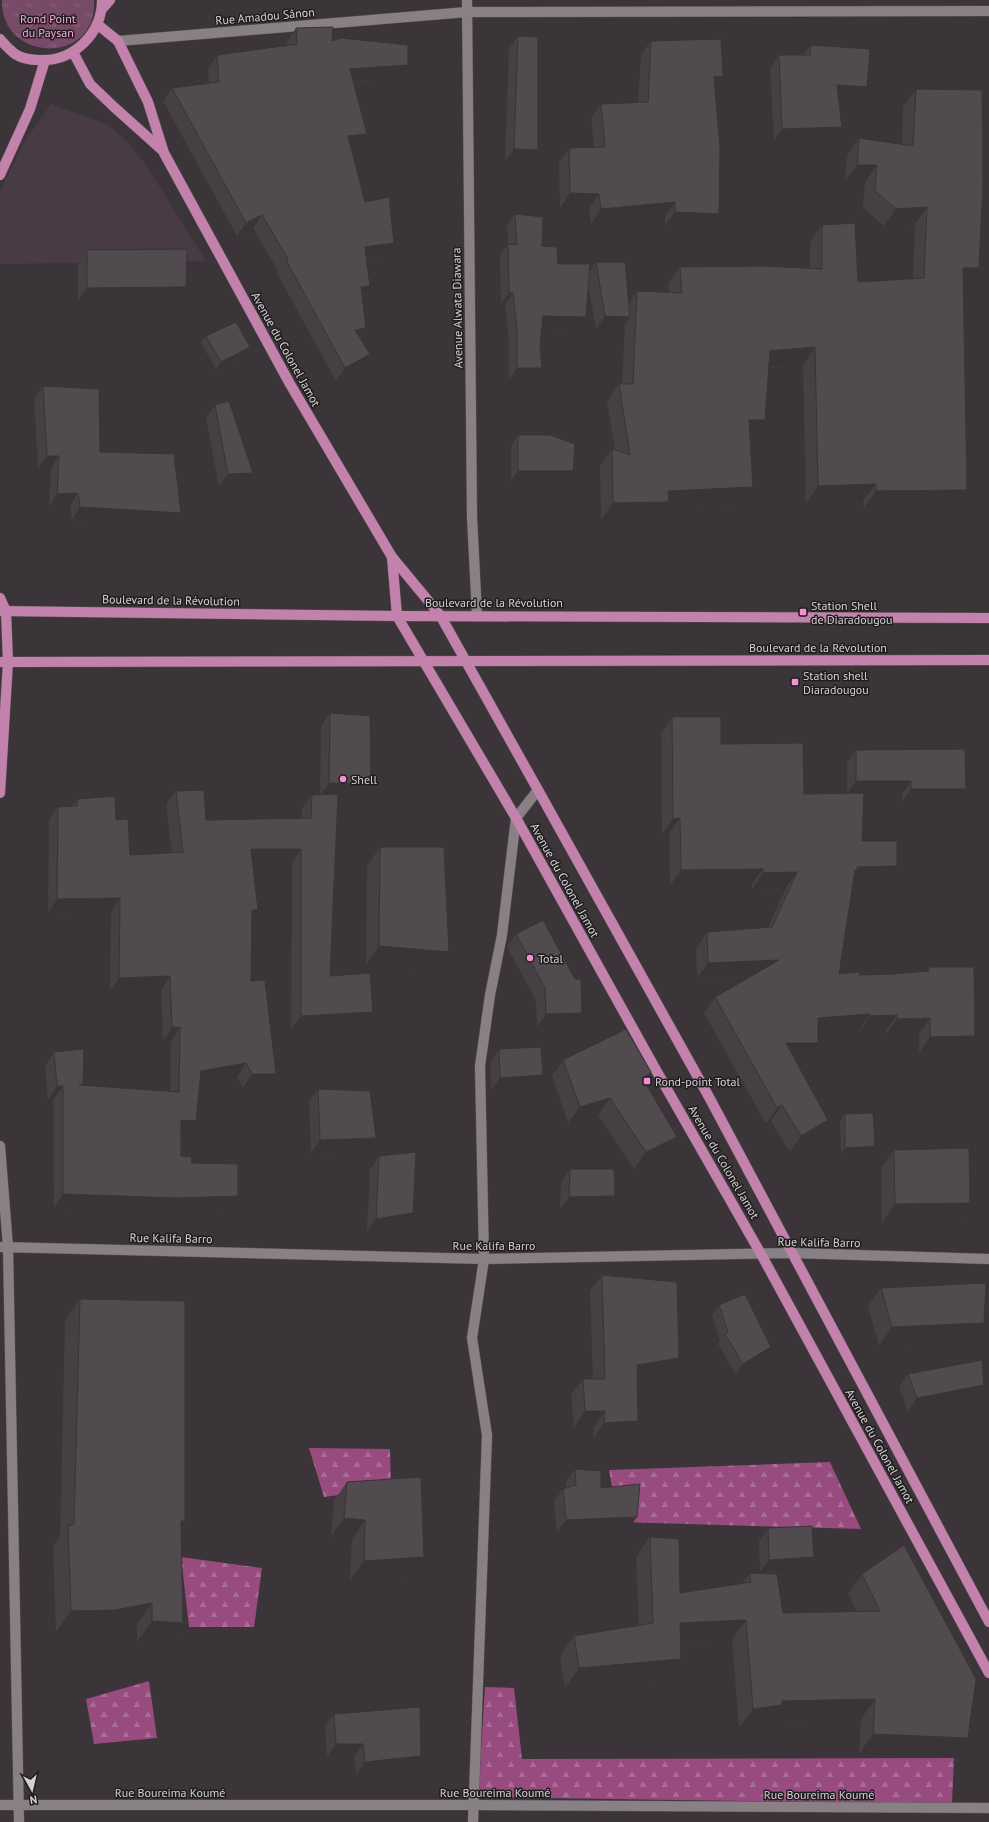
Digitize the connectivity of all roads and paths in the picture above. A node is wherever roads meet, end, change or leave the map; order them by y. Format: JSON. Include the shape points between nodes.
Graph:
{"nodes":[{"id":1,"x":110,"y":0,"type":"edge"},
{"id":2,"x":467,"y":0,"type":"edge"},
{"id":3,"x":102,"y":4,"type":"edge"},
{"id":4,"x":989,"y":11,"type":"edge"},
{"id":5,"x":467,"y":12,"type":"junction"},
{"id":6,"x":97,"y":24,"type":"junction"},
{"id":7,"x":0,"y":39,"type":"edge"},
{"id":8,"x":118,"y":41,"type":"junction"},
{"id":9,"x":73,"y":52,"type":"junction"},
{"id":10,"x":45,"y":60,"type":"junction"},
{"id":11,"x":164,"y":151,"type":"junction"},
{"id":12,"x":0,"y":175,"type":"edge"},
{"id":13,"x":392,"y":558,"type":"junction"},
{"id":14,"x":0,"y":598,"type":"edge"},
{"id":15,"x":3,"y":611,"type":"edge"},
{"id":16,"x":440,"y":615,"type":"junction"},
{"id":17,"x":477,"y":615,"type":"junction"},
{"id":18,"x":397,"y":616,"type":"junction"},
{"id":19,"x":989,"y":618,"type":"edge"},
{"id":20,"x":989,"y":660,"type":"edge"},
{"id":21,"x":465,"y":661,"type":"junction"},
{"id":22,"x":4,"y":662,"type":"edge"},
{"id":23,"x":424,"y":662,"type":"junction"},
{"id":24,"x":538,"y":790,"type":"junction"},
{"id":25,"x":0,"y":793,"type":"edge"},
{"id":26,"x":516,"y":818,"type":"junction"},
{"id":27,"x":0,"y":1146,"type":"edge"},
{"id":28,"x":4,"y":1247,"type":"edge"},
{"id":29,"x":792,"y":1253,"type":"junction"},
{"id":30,"x":761,"y":1254,"type":"junction"},
{"id":31,"x":484,"y":1259,"type":"junction"},
{"id":32,"x":989,"y":1259,"type":"edge"},
{"id":33,"x":989,"y":1622,"type":"edge"},
{"id":34,"x":989,"y":1673,"type":"edge"},
{"id":35,"x":0,"y":1805,"type":"edge"},
{"id":36,"x":19,"y":1805,"type":"junction"},
{"id":37,"x":473,"y":1805,"type":"junction"},
{"id":38,"x":989,"y":1808,"type":"edge"},
{"id":39,"x":19,"y":1822,"type":"edge"},
{"id":40,"x":472,"y":1822,"type":"edge"}],
"edges":[{"from":1,"to":3,"type":"main road"},
{"from":2,"to":5,"type":"street","name":"Avenue Alwata Diawara"},
{"from":3,"to":6,"type":"main road"},
{"from":4,"to":5,"type":"street","name":"Rue Amadou Sânon"},
{"from":5,"to":8,"type":"street","name":"Rue Amadou Sânon"},
{"from":5,"to":17,"type":"street","name":"Avenue Alwata Diawara","via":[[472,517]]},
{"from":6,"to":8,"type":"main road","name":"Avenue du Colonel Jamot"},
{"from":6,"to":9,"type":"main road","via":[[83,44]]},
{"from":7,"to":10,"type":"main road","via":[[16,55],[30,60]]},
{"from":8,"to":11,"type":"main road","name":"Avenue du Colonel Jamot","via":[[148,102]]},
{"from":9,"to":10,"type":"main road","via":[[60,58]]},
{"from":9,"to":11,"type":"main road","name":"Avenue du Colonel Jamot","via":[[90,84]]},
{"from":10,"to":12,"type":"main road","via":[[30,109]]},
{"from":11,"to":13,"type":"main road","name":"Avenue du Colonel Jamot","via":[[290,384]]},
{"from":13,"to":16,"type":"main road","name":"Avenue du Colonel Jamot"},
{"from":13,"to":18,"type":"main road","name":"Avenue du Colonel Jamot"},
{"from":14,"to":15,"type":"main road"},
{"from":15,"to":18,"type":"main road","name":"Boulevard de la Révolution"},
{"from":15,"to":22,"type":"main road"},
{"from":16,"to":17,"type":"main road","name":"Boulevard de la Révolution"},
{"from":16,"to":18,"type":"main road","name":"Boulevard de la Révolution"},
{"from":16,"to":21,"type":"main road","name":"Avenue du Colonel Jamot"},
{"from":17,"to":19,"type":"main road","name":"Boulevard de la Révolution"},
{"from":18,"to":23,"type":"main road","name":"Avenue du Colonel Jamot"},
{"from":20,"to":21,"type":"main road","name":"Boulevard de la Révolution"},
{"from":21,"to":23,"type":"main road","name":"Boulevard de la Révolution"},
{"from":21,"to":24,"type":"main road","name":"Avenue du Colonel Jamot"},
{"from":22,"to":23,"type":"main road","name":"Boulevard de la Révolution"},
{"from":22,"to":25,"type":"main road"},
{"from":23,"to":26,"type":"main road","name":"Avenue du Colonel Jamot"},
{"from":24,"to":26,"type":"street"},
{"from":24,"to":29,"type":"main road","name":"Avenue du Colonel Jamot","via":[[709,1097]]},
{"from":26,"to":30,"type":"main road","name":"Avenue du Colonel Jamot"},
{"from":26,"to":31,"type":"street","via":[[502,935],[480,1066]]},
{"from":27,"to":28,"type":"street"},
{"from":28,"to":31,"type":"street","name":"Rue Kalifa Barro"},
{"from":28,"to":36,"type":"street"},
{"from":29,"to":30,"type":"street","name":"Rue Kalifa Barro"},
{"from":29,"to":32,"type":"street","name":"Rue Kalifa Barro"},
{"from":29,"to":33,"type":"main road","name":"Avenue du Colonel Jamot"},
{"from":30,"to":31,"type":"street","name":"Rue Kalifa Barro"},
{"from":30,"to":34,"type":"main road","name":"Avenue du Colonel Jamot"},
{"from":31,"to":37,"type":"street","via":[[472,1338],[486,1435]]},
{"from":35,"to":36,"type":"street","name":"Rue Boureima Koumé"},
{"from":36,"to":37,"type":"street","name":"Rue Boureima Koumé"},
{"from":36,"to":39,"type":"street"},
{"from":37,"to":38,"type":"street","name":"Rue Boureima Koumé"},
{"from":37,"to":40,"type":"street"}]}
